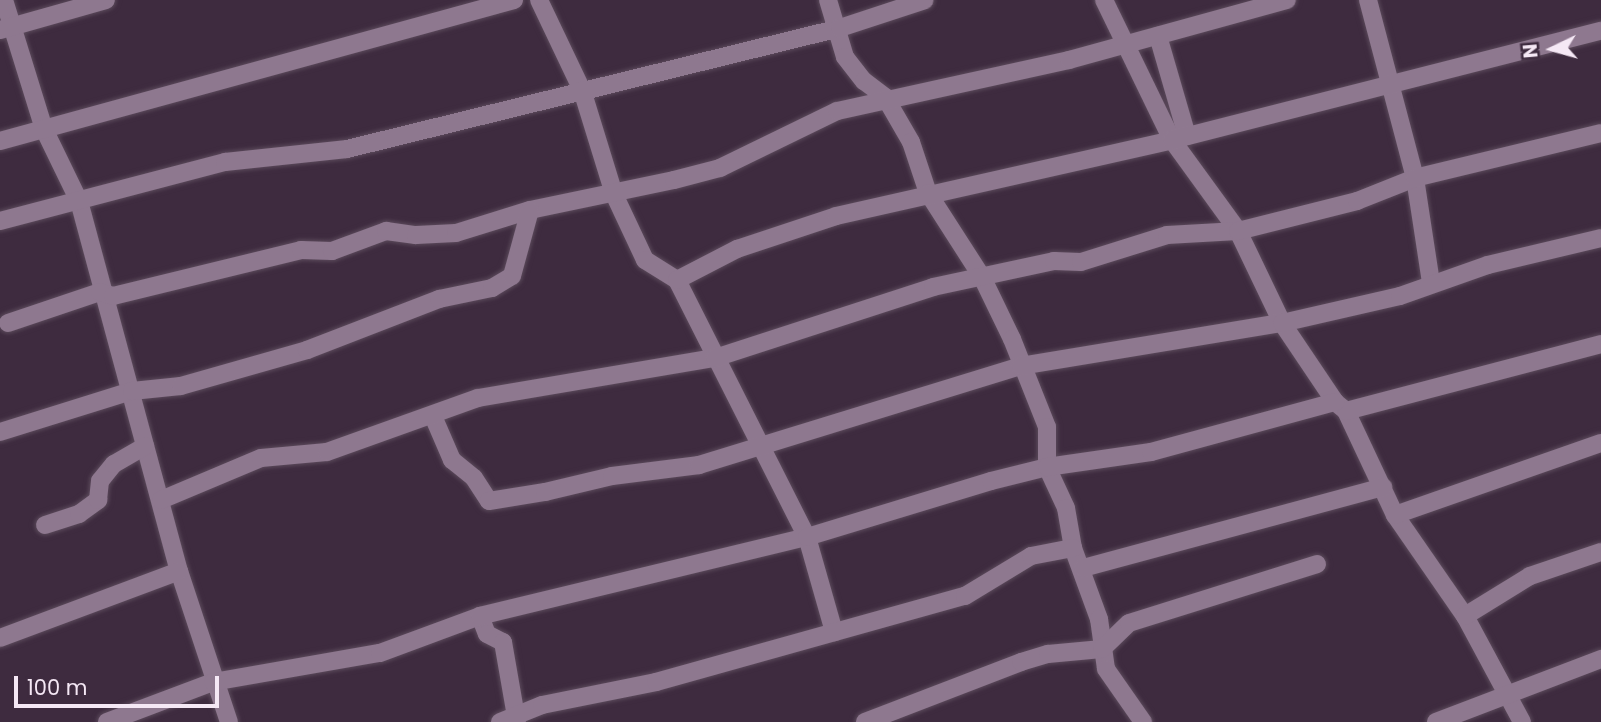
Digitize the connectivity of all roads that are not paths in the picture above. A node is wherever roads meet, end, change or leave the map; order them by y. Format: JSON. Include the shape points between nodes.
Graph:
{"nodes":[{"id":1,"x":4,"y":0,"type":"edge"},
{"id":2,"x":106,"y":0,"type":"edge"},
{"id":3,"x":514,"y":0,"type":"edge"},
{"id":4,"x":538,"y":0,"type":"edge"},
{"id":5,"x":828,"y":0,"type":"edge"},
{"id":6,"x":925,"y":0,"type":"edge"},
{"id":7,"x":1104,"y":0,"type":"edge"},
{"id":8,"x":1287,"y":0,"type":"edge"},
{"id":9,"x":1368,"y":0,"type":"edge"},
{"id":10,"x":839,"y":28,"type":"junction"},
{"id":11,"x":6,"y":29,"type":"edge"},
{"id":12,"x":1601,"y":31,"type":"edge"},
{"id":13,"x":1158,"y":36,"type":"junction"},
{"id":14,"x":1126,"y":42,"type":"junction"},
{"id":15,"x":1388,"y":88,"type":"junction"},
{"id":16,"x":582,"y":90,"type":"junction"},
{"id":17,"x":885,"y":97,"type":"junction"},
{"id":18,"x":44,"y":129,"type":"junction"},
{"id":19,"x":1601,"y":133,"type":"edge"},
{"id":20,"x":1179,"y":138,"type":"junction"},
{"id":21,"x":0,"y":141,"type":"edge"},
{"id":22,"x":1415,"y":178,"type":"junction"},
{"id":23,"x":928,"y":193,"type":"junction"},
{"id":24,"x":614,"y":194,"type":"junction"},
{"id":25,"x":79,"y":201,"type":"junction"},
{"id":26,"x":530,"y":210,"type":"junction"},
{"id":27,"x":0,"y":221,"type":"edge"},
{"id":28,"x":1238,"y":231,"type":"junction"},
{"id":29,"x":1601,"y":238,"type":"edge"},
{"id":30,"x":982,"y":277,"type":"junction"},
{"id":31,"x":677,"y":280,"type":"junction"},
{"id":32,"x":1431,"y":282,"type":"junction"},
{"id":33,"x":100,"y":292,"type":"junction"},
{"id":34,"x":8,"y":323,"type":"dead end"},
{"id":35,"x":1282,"y":323,"type":"junction"},
{"id":36,"x":1601,"y":344,"type":"edge"},
{"id":37,"x":715,"y":358,"type":"junction"},
{"id":38,"x":1021,"y":366,"type":"junction"},
{"id":39,"x":132,"y":391,"type":"junction"},
{"id":40,"x":1340,"y":407,"type":"junction"},
{"id":41,"x":433,"y":416,"type":"junction"},
{"id":42,"x":0,"y":432,"type":"edge"},
{"id":43,"x":1601,"y":443,"type":"edge"},
{"id":44,"x":764,"y":444,"type":"junction"},
{"id":45,"x":145,"y":446,"type":"junction"},
{"id":46,"x":1047,"y":467,"type":"junction"},
{"id":47,"x":1383,"y":487,"type":"junction"},
{"id":48,"x":161,"y":500,"type":"junction"},
{"id":49,"x":1395,"y":515,"type":"junction"},
{"id":50,"x":45,"y":526,"type":"dead end"},
{"id":51,"x":807,"y":537,"type":"junction"},
{"id":52,"x":1073,"y":548,"type":"junction"},
{"id":53,"x":1601,"y":552,"type":"edge"},
{"id":54,"x":1317,"y":564,"type":"dead end"},
{"id":55,"x":1083,"y":568,"type":"junction"},
{"id":56,"x":179,"y":571,"type":"junction"},
{"id":57,"x":480,"y":616,"type":"junction"},
{"id":58,"x":1465,"y":616,"type":"junction"},
{"id":59,"x":834,"y":632,"type":"junction"},
{"id":60,"x":0,"y":638,"type":"edge"},
{"id":61,"x":1102,"y":649,"type":"junction"},
{"id":62,"x":1601,"y":659,"type":"edge"},
{"id":63,"x":214,"y":682,"type":"junction"},
{"id":64,"x":1507,"y":693,"type":"junction"},
{"id":65,"x":511,"y":721,"type":"edge"},
{"id":66,"x":107,"y":722,"type":"edge"},
{"id":67,"x":229,"y":722,"type":"edge"},
{"id":68,"x":865,"y":722,"type":"edge"},
{"id":69,"x":1143,"y":722,"type":"edge"},
{"id":70,"x":1436,"y":722,"type":"edge"},
{"id":71,"x":1522,"y":722,"type":"edge"}],
"edges":[{"from":1,"to":11,"type":"street"},
{"from":2,"to":11,"type":"street"},
{"from":3,"to":18,"type":"street"},
{"from":4,"to":16,"type":"street"},
{"from":5,"to":10,"type":"street"},
{"from":6,"to":10,"type":"street"},
{"from":7,"to":14,"type":"street"},
{"from":8,"to":13,"type":"street"},
{"from":9,"to":15,"type":"street"},
{"from":10,"to":16,"type":"street"},
{"from":10,"to":17,"type":"street","via":[[840,43],[853,70]]},
{"from":11,"to":18,"type":"street"},
{"from":12,"to":15,"type":"street"},
{"from":13,"to":14,"type":"street"},
{"from":13,"to":20,"type":"street"},
{"from":14,"to":17,"type":"street","via":[[1069,60]]},
{"from":14,"to":20,"type":"street"},
{"from":15,"to":20,"type":"street","via":[[1276,110]]},
{"from":15,"to":22,"type":"street"},
{"from":16,"to":24,"type":"street"},
{"from":16,"to":25,"type":"street","via":[[347,149],[225,162]]},
{"from":17,"to":23,"type":"street","via":[[911,142]]},
{"from":17,"to":24,"type":"street","via":[[820,118],[720,168]]},
{"from":18,"to":21,"type":"street"},
{"from":18,"to":25,"type":"street"},
{"from":19,"to":22,"type":"street"},
{"from":20,"to":23,"type":"street"},
{"from":20,"to":28,"type":"street"},
{"from":22,"to":28,"type":"street","via":[[1357,201]]},
{"from":22,"to":32,"type":"street"},
{"from":23,"to":30,"type":"street"},
{"from":23,"to":31,"type":"street","via":[[737,248]]},
{"from":24,"to":26,"type":"street"},
{"from":24,"to":31,"type":"street","via":[[645,260]]},
{"from":25,"to":27,"type":"street"},
{"from":25,"to":33,"type":"street","via":[[95,254]]},
{"from":26,"to":33,"type":"street","via":[[456,233],[386,231],[332,251],[301,250],[113,296]]},
{"from":26,"to":39,"type":"street","via":[[512,276],[492,288],[439,299],[319,346],[181,386]]},
{"from":28,"to":30,"type":"street","via":[[1167,235],[1082,262],[1054,261]]},
{"from":28,"to":35,"type":"street"},
{"from":29,"to":32,"type":"street"},
{"from":30,"to":37,"type":"street","via":[[898,297]]},
{"from":30,"to":38,"type":"street"},
{"from":31,"to":37,"type":"street"},
{"from":32,"to":35,"type":"street","via":[[1400,296]]},
{"from":33,"to":34,"type":"street"},
{"from":33,"to":39,"type":"street"},
{"from":35,"to":38,"type":"street"},
{"from":35,"to":40,"type":"street"},
{"from":36,"to":40,"type":"street"},
{"from":37,"to":41,"type":"street","via":[[478,398]]},
{"from":37,"to":44,"type":"street"},
{"from":38,"to":44,"type":"street"},
{"from":38,"to":46,"type":"street","via":[[1047,426]]},
{"from":39,"to":42,"type":"street"},
{"from":39,"to":45,"type":"street"},
{"from":40,"to":46,"type":"street","via":[[1151,452]]},
{"from":40,"to":47,"type":"street"},
{"from":41,"to":44,"type":"street","via":[[452,460],[474,478],[489,500],[699,465]]},
{"from":41,"to":48,"type":"street","via":[[327,452],[261,458]]},
{"from":43,"to":49,"type":"street"},
{"from":44,"to":51,"type":"street"},
{"from":45,"to":48,"type":"street"},
{"from":45,"to":50,"type":"street","via":[[114,464],[100,481],[97,500],[79,514]]},
{"from":46,"to":51,"type":"street"},
{"from":46,"to":52,"type":"street","via":[[1066,508]]},
{"from":47,"to":49,"type":"street"},
{"from":47,"to":55,"type":"street"},
{"from":48,"to":56,"type":"street"},
{"from":49,"to":58,"type":"street"},
{"from":51,"to":57,"type":"street"},
{"from":51,"to":59,"type":"street"},
{"from":52,"to":55,"type":"street"},
{"from":52,"to":59,"type":"street","via":[[1031,556],[965,596]]},
{"from":53,"to":58,"type":"street","via":[[1530,576]]},
{"from":54,"to":61,"type":"street","via":[[1129,622]]},
{"from":55,"to":61,"type":"street","via":[[1099,619]]},
{"from":56,"to":60,"type":"street","via":[[32,630]]},
{"from":56,"to":63,"type":"street"},
{"from":57,"to":63,"type":"street","via":[[380,653]]},
{"from":57,"to":65,"type":"street","via":[[487,634],[503,642]]},
{"from":58,"to":64,"type":"street"},
{"from":59,"to":65,"type":"street","via":[[656,682],[542,705]]},
{"from":61,"to":68,"type":"street","via":[[1048,654],[1021,662]]},
{"from":61,"to":69,"type":"street","via":[[1106,669]]},
{"from":62,"to":64,"type":"street","via":[[1535,687]]},
{"from":63,"to":66,"type":"street"},
{"from":63,"to":67,"type":"street"},
{"from":64,"to":70,"type":"street"},
{"from":64,"to":71,"type":"street"}]}
